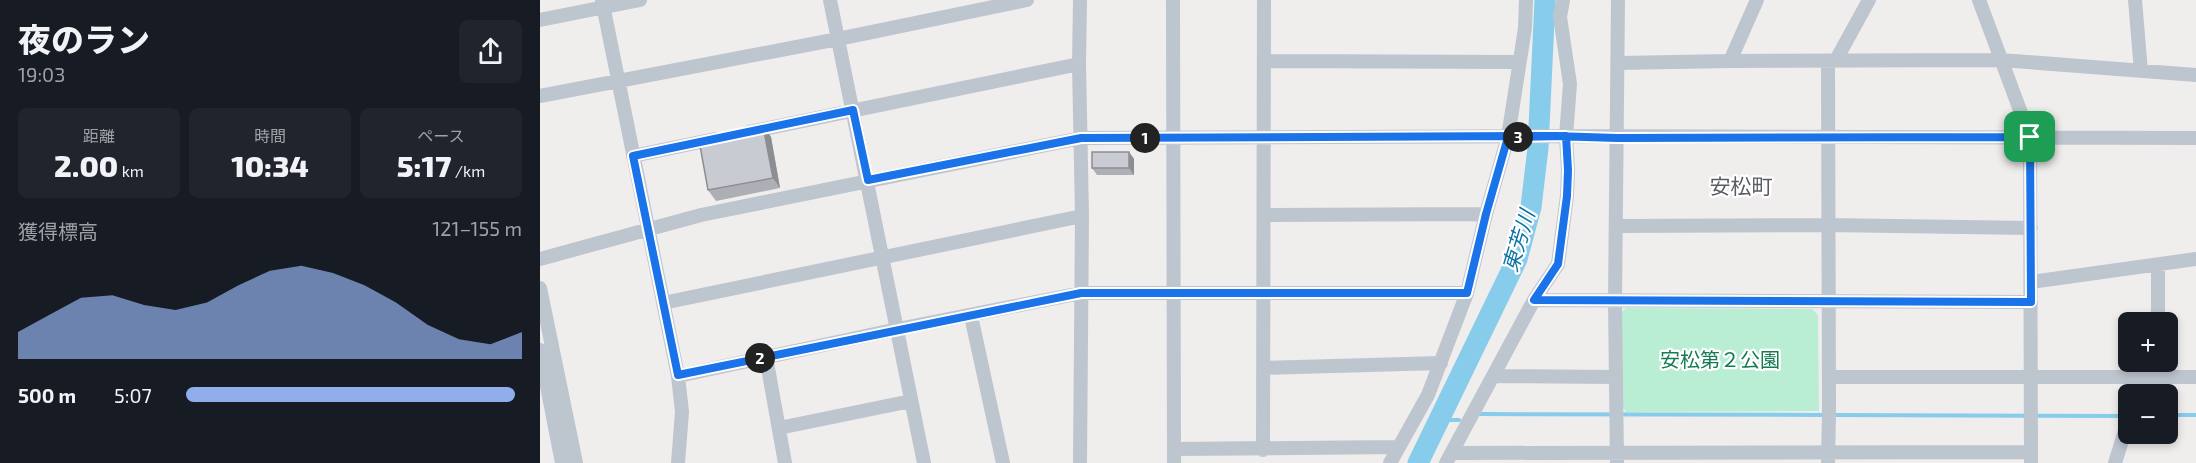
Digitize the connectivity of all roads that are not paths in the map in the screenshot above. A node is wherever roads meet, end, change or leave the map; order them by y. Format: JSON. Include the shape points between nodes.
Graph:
{"nodes":[{"id":1,"x":640,"y":0,"type":"edge"},
{"id":2,"x":830,"y":0,"type":"edge"},
{"id":3,"x":1027,"y":0,"type":"edge"},
{"id":4,"x":1080,"y":0,"type":"edge"},
{"id":5,"x":1173,"y":0,"type":"edge"},
{"id":6,"x":1264,"y":0,"type":"edge"},
{"id":7,"x":1527,"y":0,"type":"edge"},
{"id":8,"x":1563,"y":0,"type":"edge"},
{"id":9,"x":1618,"y":0,"type":"edge"},
{"id":10,"x":1757,"y":0,"type":"edge"},
{"id":11,"x":1869,"y":0,"type":"edge"},
{"id":12,"x":1979,"y":0,"type":"edge"},
{"id":13,"x":2135,"y":0,"type":"edge"},
{"id":14,"x":603,"y":4,"type":"edge"},
{"id":15,"x":540,"y":20,"type":"edge"},
{"id":16,"x":838,"y":39,"type":"junction"},
{"id":17,"x":1832,"y":60,"type":"junction"},
{"id":18,"x":2001,"y":60,"type":"junction"},
{"id":19,"x":1265,"y":61,"type":"junction"},
{"id":20,"x":1730,"y":61,"type":"junction"},
{"id":21,"x":1518,"y":62,"type":"junction"},
{"id":22,"x":1617,"y":63,"type":"junction"},
{"id":23,"x":1079,"y":64,"type":"junction"},
{"id":24,"x":2141,"y":71,"type":"junction"},
{"id":25,"x":2196,"y":75,"type":"edge"},
{"id":26,"x":618,"y":81,"type":"junction"},
{"id":27,"x":540,"y":96,"type":"edge"},
{"id":28,"x":853,"y":110,"type":"junction"},
{"id":29,"x":1559,"y":136,"type":"junction"},
{"id":30,"x":1510,"y":137,"type":"junction"},
{"id":31,"x":2030,"y":137,"type":"junction"},
{"id":32,"x":1081,"y":138,"type":"junction"},
{"id":33,"x":1173,"y":138,"type":"junction"},
{"id":34,"x":1265,"y":138,"type":"junction"},
{"id":35,"x":1617,"y":138,"type":"junction"},
{"id":36,"x":1829,"y":138,"type":"junction"},
{"id":37,"x":2196,"y":138,"type":"edge"},
{"id":38,"x":633,"y":156,"type":"junction"},
{"id":39,"x":868,"y":180,"type":"junction"},
{"id":40,"x":1486,"y":214,"type":"junction"},
{"id":41,"x":1265,"y":215,"type":"junction"},
{"id":42,"x":1082,"y":216,"type":"junction"},
{"id":43,"x":1827,"y":225,"type":"junction"},
{"id":44,"x":1616,"y":226,"type":"junction"},
{"id":45,"x":2031,"y":228,"type":"junction"},
{"id":46,"x":647,"y":229,"type":"junction"},
{"id":47,"x":883,"y":257,"type":"junction"},
{"id":48,"x":2196,"y":258,"type":"edge"},
{"id":49,"x":540,"y":259,"type":"edge"},
{"id":50,"x":2158,"y":264,"type":"junction"},
{"id":51,"x":2031,"y":282,"type":"junction"},
{"id":52,"x":540,"y":288,"type":"edge"},
{"id":53,"x":1174,"y":292,"type":"junction"},
{"id":54,"x":1081,"y":293,"type":"junction"},
{"id":55,"x":1265,"y":293,"type":"junction"},
{"id":56,"x":1467,"y":293,"type":"junction"},
{"id":57,"x":1534,"y":300,"type":"junction"},
{"id":58,"x":1615,"y":302,"type":"junction"},
{"id":59,"x":1828,"y":302,"type":"junction"},
{"id":60,"x":2031,"y":302,"type":"junction"},
{"id":61,"x":663,"y":303,"type":"junction"},
{"id":62,"x":2158,"y":312,"type":"edge"},
{"id":63,"x":971,"y":316,"type":"junction"},
{"id":64,"x":898,"y":329,"type":"junction"},
{"id":65,"x":545,"y":340,"type":"edge"},
{"id":66,"x":540,"y":350,"type":"edge"},
{"id":67,"x":766,"y":357,"type":"junction"},
{"id":68,"x":1441,"y":363,"type":"junction"},
{"id":69,"x":1264,"y":368,"type":"junction"},
{"id":70,"x":2158,"y":372,"type":"edge"},
{"id":71,"x":678,"y":375,"type":"junction"},
{"id":72,"x":1494,"y":376,"type":"junction"},
{"id":73,"x":2142,"y":376,"type":"junction"},
{"id":74,"x":2158,"y":376,"type":"junction"},
{"id":75,"x":1829,"y":377,"type":"junction"},
{"id":76,"x":2031,"y":377,"type":"junction"},
{"id":77,"x":2196,"y":377,"type":"edge"},
{"id":78,"x":1616,"y":378,"type":"junction"},
{"id":79,"x":2140,"y":384,"type":"edge"},
{"id":80,"x":911,"y":401,"type":"junction"},
{"id":81,"x":553,"y":414,"type":"edge"},
{"id":82,"x":779,"y":428,"type":"junction"},
{"id":83,"x":2121,"y":444,"type":"edge"},
{"id":84,"x":1398,"y":447,"type":"junction"},
{"id":85,"x":1263,"y":450,"type":"junction"},
{"id":86,"x":1174,"y":456,"type":"edge"},
{"id":87,"x":1617,"y":457,"type":"edge"},
{"id":88,"x":1828,"y":457,"type":"edge"},
{"id":89,"x":1449,"y":458,"type":"edge"},
{"id":90,"x":2031,"y":458,"type":"edge"},
{"id":91,"x":562,"y":463,"type":"edge"},
{"id":92,"x":576,"y":463,"type":"edge"},
{"id":93,"x":678,"y":463,"type":"edge"},
{"id":94,"x":785,"y":463,"type":"edge"},
{"id":95,"x":924,"y":463,"type":"edge"},
{"id":96,"x":1003,"y":463,"type":"edge"},
{"id":97,"x":1080,"y":463,"type":"edge"},
{"id":98,"x":1390,"y":463,"type":"edge"},
{"id":99,"x":2115,"y":463,"type":"edge"}],
"edges":[{"from":1,"to":14,"type":"street"},
{"from":2,"to":16,"type":"street"},
{"from":3,"to":16,"type":"street"},
{"from":4,"to":23,"type":"street"},
{"from":5,"to":33,"type":"street"},
{"from":6,"to":19,"type":"street"},
{"from":7,"to":21,"type":"street"},
{"from":8,"to":29,"type":"street","via":[[1560,17],[1570,84]]},
{"from":9,"to":22,"type":"street"},
{"from":10,"to":20,"type":"street"},
{"from":11,"to":17,"type":"street"},
{"from":12,"to":18,"type":"street"},
{"from":13,"to":24,"type":"street"},
{"from":14,"to":15,"type":"street"},
{"from":14,"to":26,"type":"street"},
{"from":16,"to":26,"type":"street"},
{"from":16,"to":28,"type":"street"},
{"from":17,"to":18,"type":"street"},
{"from":17,"to":20,"type":"street"},
{"from":17,"to":36,"type":"street"},
{"from":18,"to":24,"type":"street"},
{"from":18,"to":31,"type":"street"},
{"from":19,"to":21,"type":"street"},
{"from":19,"to":34,"type":"street"},
{"from":20,"to":22,"type":"street"},
{"from":21,"to":30,"type":"street"},
{"from":22,"to":35,"type":"street"},
{"from":23,"to":28,"type":"street"},
{"from":23,"to":32,"type":"street"},
{"from":24,"to":25,"type":"street"},
{"from":26,"to":27,"type":"street"},
{"from":26,"to":38,"type":"street"},
{"from":28,"to":38,"type":"street"},
{"from":28,"to":39,"type":"street"},
{"from":29,"to":30,"type":"street"},
{"from":29,"to":35,"type":"street"},
{"from":29,"to":57,"type":"street","via":[[1568,170],[1558,264]]},
{"from":30,"to":34,"type":"street"},
{"from":30,"to":40,"type":"street"},
{"from":31,"to":36,"type":"street"},
{"from":31,"to":37,"type":"street"},
{"from":31,"to":45,"type":"street"},
{"from":32,"to":33,"type":"street"},
{"from":32,"to":39,"type":"street"},
{"from":32,"to":42,"type":"street"},
{"from":33,"to":34,"type":"street"},
{"from":33,"to":53,"type":"street"},
{"from":34,"to":41,"type":"street"},
{"from":35,"to":36,"type":"street"},
{"from":35,"to":44,"type":"street"},
{"from":36,"to":43,"type":"street"},
{"from":38,"to":46,"type":"street"},
{"from":39,"to":46,"type":"street"},
{"from":39,"to":47,"type":"street"},
{"from":40,"to":41,"type":"street"},
{"from":40,"to":56,"type":"street"},
{"from":41,"to":55,"type":"street"},
{"from":42,"to":47,"type":"street"},
{"from":42,"to":54,"type":"street"},
{"from":43,"to":44,"type":"street"},
{"from":43,"to":45,"type":"street"},
{"from":43,"to":59,"type":"street"},
{"from":44,"to":58,"type":"street"},
{"from":45,"to":51,"type":"street"},
{"from":46,"to":49,"type":"street"},
{"from":46,"to":61,"type":"street"},
{"from":47,"to":61,"type":"street"},
{"from":47,"to":64,"type":"street"},
{"from":48,"to":50,"type":"street"},
{"from":50,"to":51,"type":"street"},
{"from":50,"to":62,"type":"street"},
{"from":51,"to":60,"type":"street"},
{"from":52,"to":65,"type":"street"},
{"from":53,"to":54,"type":"street"},
{"from":53,"to":55,"type":"street"},
{"from":53,"to":86,"type":"street"},
{"from":54,"to":63,"type":"street"},
{"from":54,"to":97,"type":"street"},
{"from":55,"to":56,"type":"street"},
{"from":55,"to":69,"type":"street"},
{"from":56,"to":68,"type":"street"},
{"from":57,"to":58,"type":"street"},
{"from":57,"to":72,"type":"street"},
{"from":58,"to":59,"type":"street"},
{"from":58,"to":78,"type":"street"},
{"from":59,"to":60,"type":"street"},
{"from":59,"to":75,"type":"street"},
{"from":60,"to":76,"type":"street"},
{"from":61,"to":71,"type":"street"},
{"from":63,"to":64,"type":"street"},
{"from":63,"to":96,"type":"street"},
{"from":64,"to":67,"type":"street"},
{"from":64,"to":80,"type":"street"},
{"from":65,"to":81,"type":"street"},
{"from":66,"to":81,"type":"street"},
{"from":67,"to":71,"type":"street"},
{"from":67,"to":82,"type":"street"},
{"from":68,"to":69,"type":"street"},
{"from":68,"to":84,"type":"street","via":[[1428,395]]},
{"from":69,"to":85,"type":"street"},
{"from":70,"to":74,"type":"street"},
{"from":71,"to":93,"type":"street","via":[[682,412]]},
{"from":72,"to":78,"type":"street"},
{"from":72,"to":89,"type":"street"},
{"from":73,"to":74,"type":"street"},
{"from":73,"to":76,"type":"street"},
{"from":73,"to":79,"type":"street"},
{"from":74,"to":77,"type":"street"},
{"from":75,"to":76,"type":"street"},
{"from":75,"to":88,"type":"street"},
{"from":76,"to":90,"type":"street"},
{"from":78,"to":87,"type":"street"},
{"from":80,"to":82,"type":"street"},
{"from":80,"to":95,"type":"street"},
{"from":81,"to":91,"type":"street"},
{"from":81,"to":92,"type":"street"},
{"from":82,"to":94,"type":"street"},
{"from":83,"to":99,"type":"street"},
{"from":84,"to":85,"type":"street"},
{"from":84,"to":98,"type":"street"},
{"from":85,"to":86,"type":"street"},
{"from":87,"to":88,"type":"street"},
{"from":87,"to":89,"type":"street"},
{"from":88,"to":90,"type":"street"}]}
